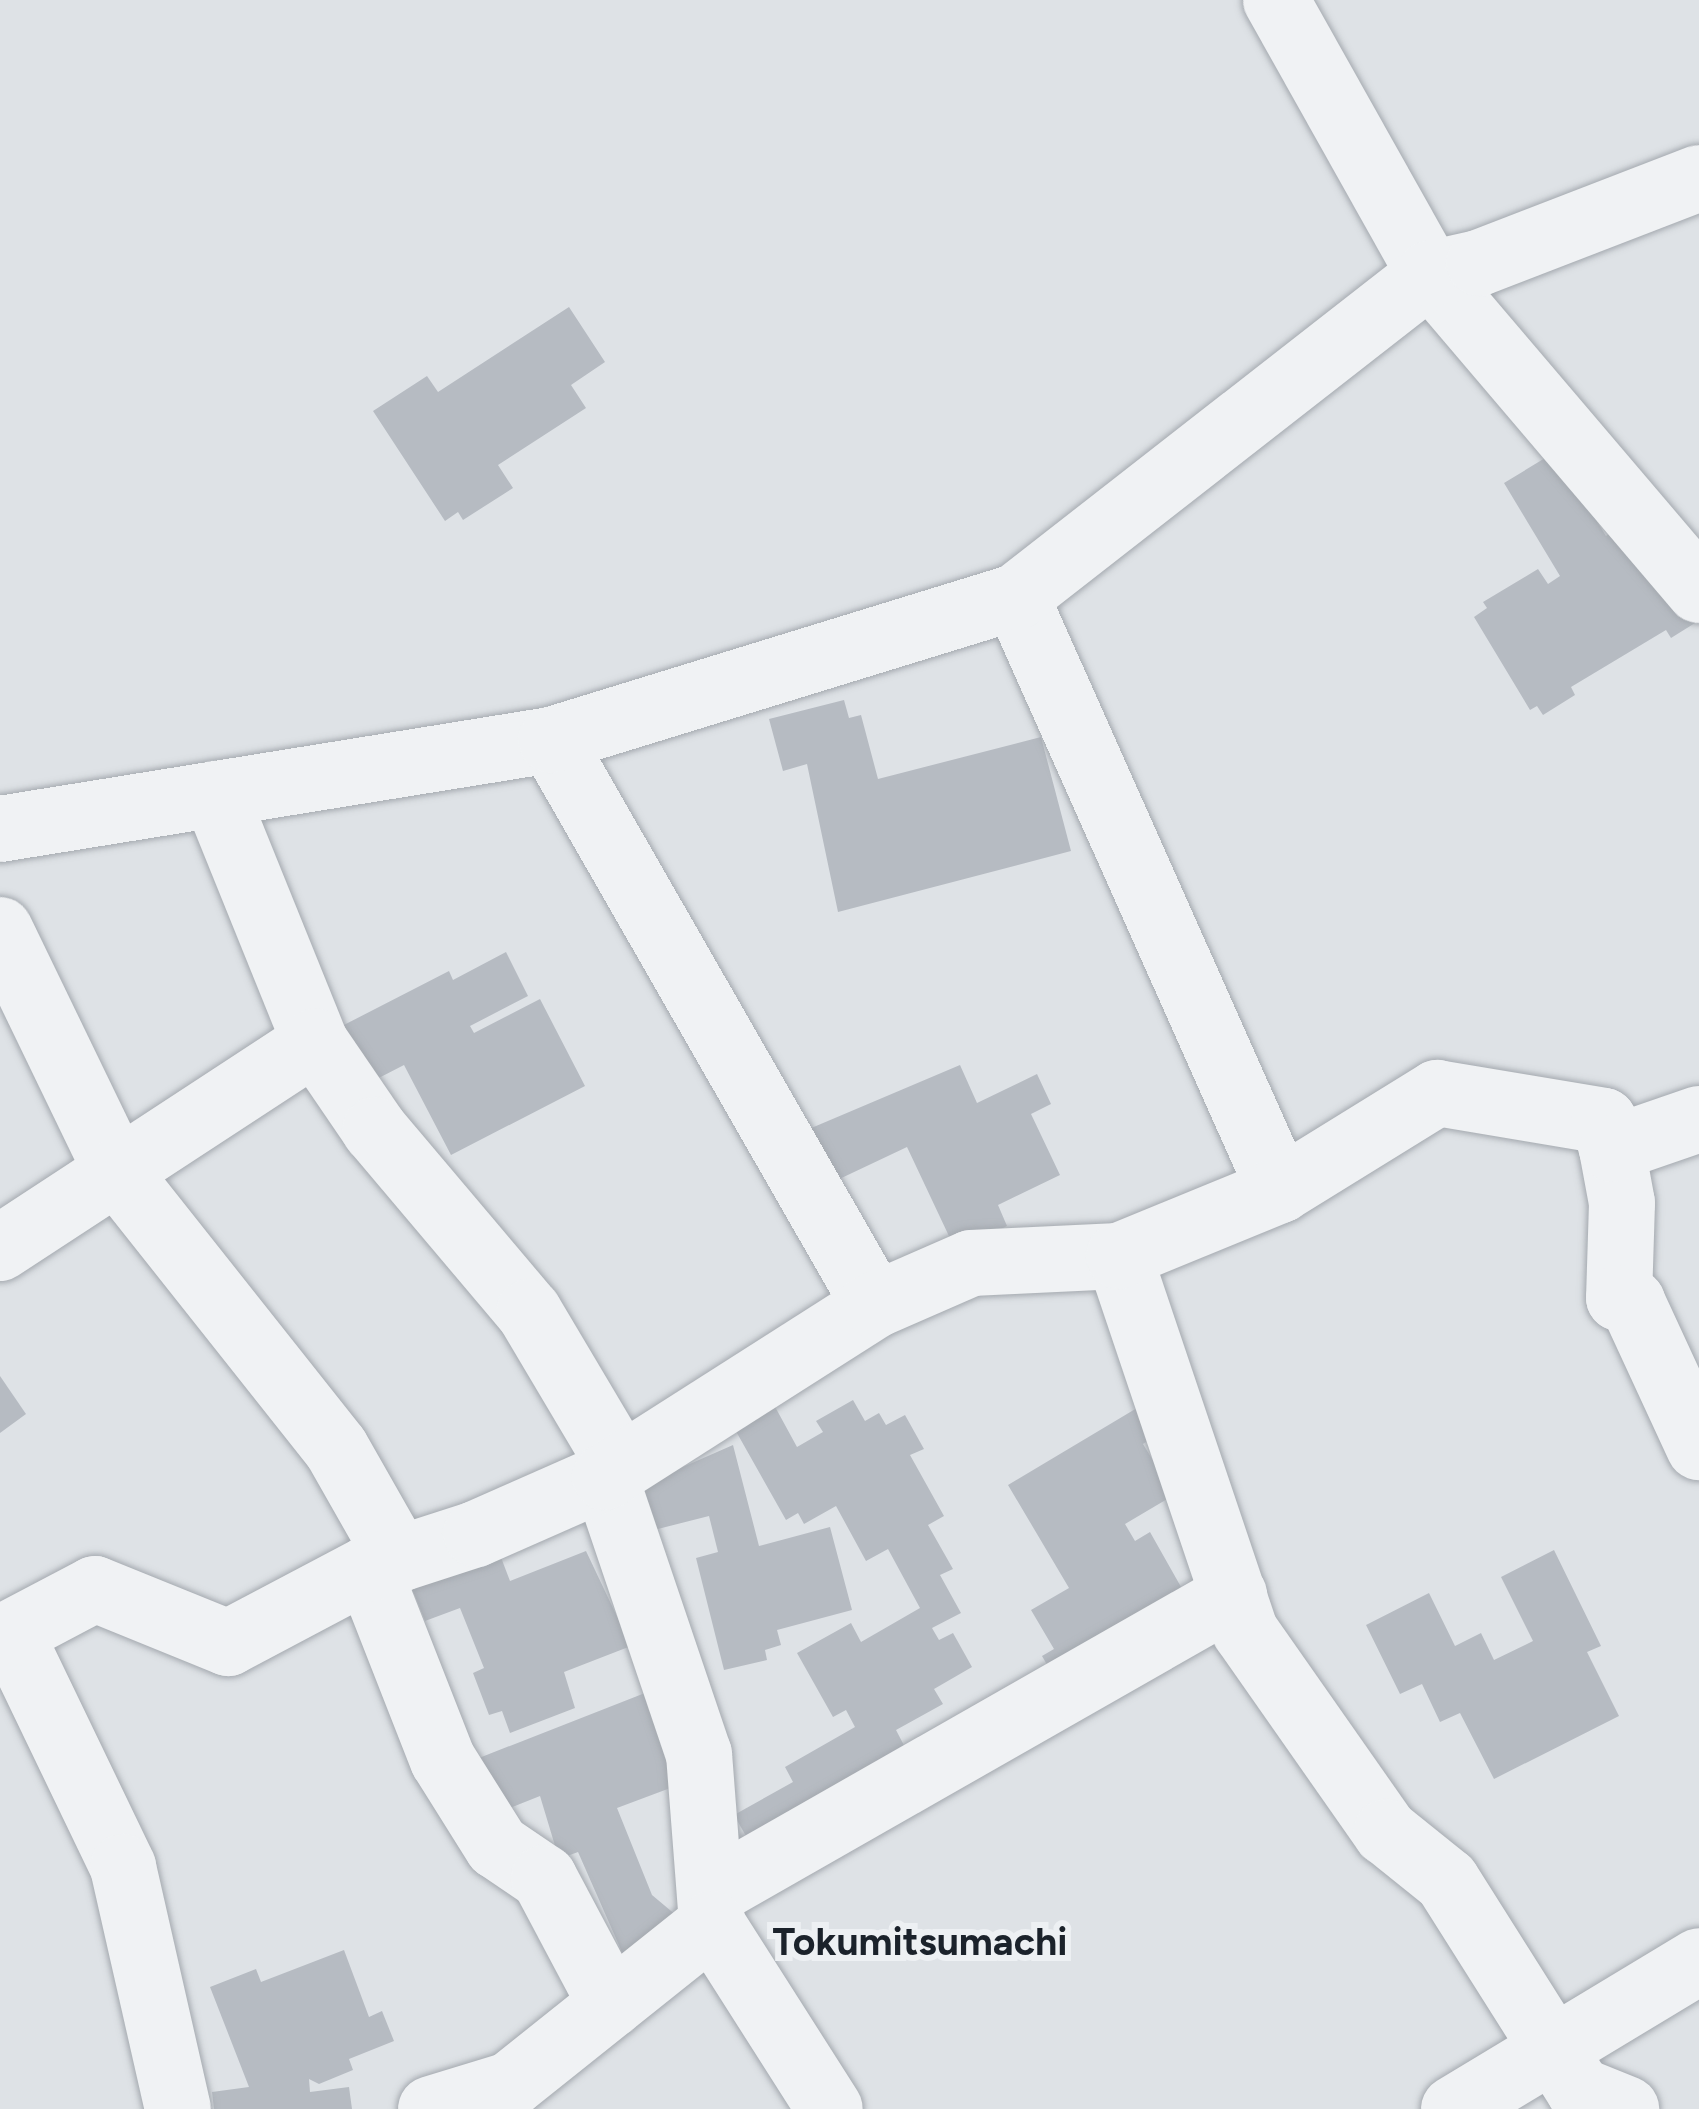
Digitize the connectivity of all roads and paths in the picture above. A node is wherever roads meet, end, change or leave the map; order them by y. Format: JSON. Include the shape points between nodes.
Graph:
{"nodes":[{"id":1,"x":1276,"y":0,"type":"edge"},
{"id":2,"x":1699,"y":178,"type":"edge"},
{"id":3,"x":1430,"y":274,"type":"junction"},
{"id":4,"x":1699,"y":590,"type":"edge"},
{"id":5,"x":1016,"y":597,"type":"junction"},
{"id":6,"x":551,"y":740,"type":"junction"},
{"id":7,"x":215,"y":794,"type":"junction"},
{"id":8,"x":0,"y":829,"type":"edge"},
{"id":9,"x":0,"y":930,"type":"edge"},
{"id":10,"x":314,"y":1042,"type":"junction"},
{"id":11,"x":1699,"y":1119,"type":"edge"},
{"id":12,"x":1612,"y":1149,"type":"junction"},
{"id":13,"x":117,"y":1172,"type":"junction"},
{"id":14,"x":1280,"y":1190,"type":"junction"},
{"id":15,"x":0,"y":1248,"type":"edge"},
{"id":16,"x":1119,"y":1256,"type":"junction"},
{"id":17,"x":875,"y":1305,"type":"junction"},
{"id":18,"x":1699,"y":1447,"type":"edge"},
{"id":19,"x":613,"y":1472,"type":"junction"},
{"id":20,"x":384,"y":1564,"type":"junction"},
{"id":21,"x":1234,"y":1595,"type":"junction"},
{"id":22,"x":5,"y":1637,"type":"edge"},
{"id":23,"x":713,"y":1908,"type":"junction"},
{"id":24,"x":1699,"y":1961,"type":"edge"},
{"id":25,"x":611,"y":2005,"type":"junction"},
{"id":26,"x":1587,"y":2089,"type":"edge"},
{"id":27,"x":178,"y":2109,"type":"edge"},
{"id":28,"x":431,"y":2109,"type":"edge"},
{"id":29,"x":830,"y":2109,"type":"edge"},
{"id":30,"x":1454,"y":2109,"type":"edge"}],
"edges":[{"from":1,"to":3,"type":"street"},
{"from":2,"to":3,"type":"street"},
{"from":3,"to":4,"type":"street"},
{"from":3,"to":5,"type":"street"},
{"from":5,"to":6,"type":"street"},
{"from":5,"to":14,"type":"street"},
{"from":6,"to":7,"type":"street"},
{"from":6,"to":17,"type":"street"},
{"from":7,"to":8,"type":"street"},
{"from":7,"to":10,"type":"street"},
{"from":9,"to":13,"type":"street"},
{"from":10,"to":13,"type":"street"},
{"from":10,"to":19,"type":"street","via":[[376,1130],[529,1312]]},
{"from":11,"to":12,"type":"street"},
{"from":12,"to":14,"type":"street","via":[[1604,1121],[1437,1093]]},
{"from":12,"to":18,"type":"street","via":[[1622,1203],[1618,1298],[1632,1302]]},
{"from":13,"to":15,"type":"street"},
{"from":13,"to":20,"type":"street","via":[[335,1448]]},
{"from":14,"to":16,"type":"street"},
{"from":16,"to":17,"type":"street","via":[[971,1262]]},
{"from":16,"to":21,"type":"street"},
{"from":17,"to":19,"type":"street"},
{"from":19,"to":20,"type":"street"},
{"from":19,"to":23,"type":"street","via":[[699,1754]]},
{"from":20,"to":22,"type":"street","via":[[228,1643],[95,1589]]},
{"from":20,"to":25,"type":"street","via":[[443,1760],[497,1846],[544,1878]]},
{"from":21,"to":23,"type":"street"},
{"from":21,"to":26,"type":"street","via":[[1245,1631],[1386,1832],[1447,1882]]},
{"from":22,"to":27,"type":"street","via":[[123,1867]]},
{"from":23,"to":25,"type":"street"},
{"from":23,"to":29,"type":"street"},
{"from":24,"to":26,"type":"street"},
{"from":25,"to":28,"type":"street","via":[[510,2085]]},
{"from":26,"to":30,"type":"street"}]}
